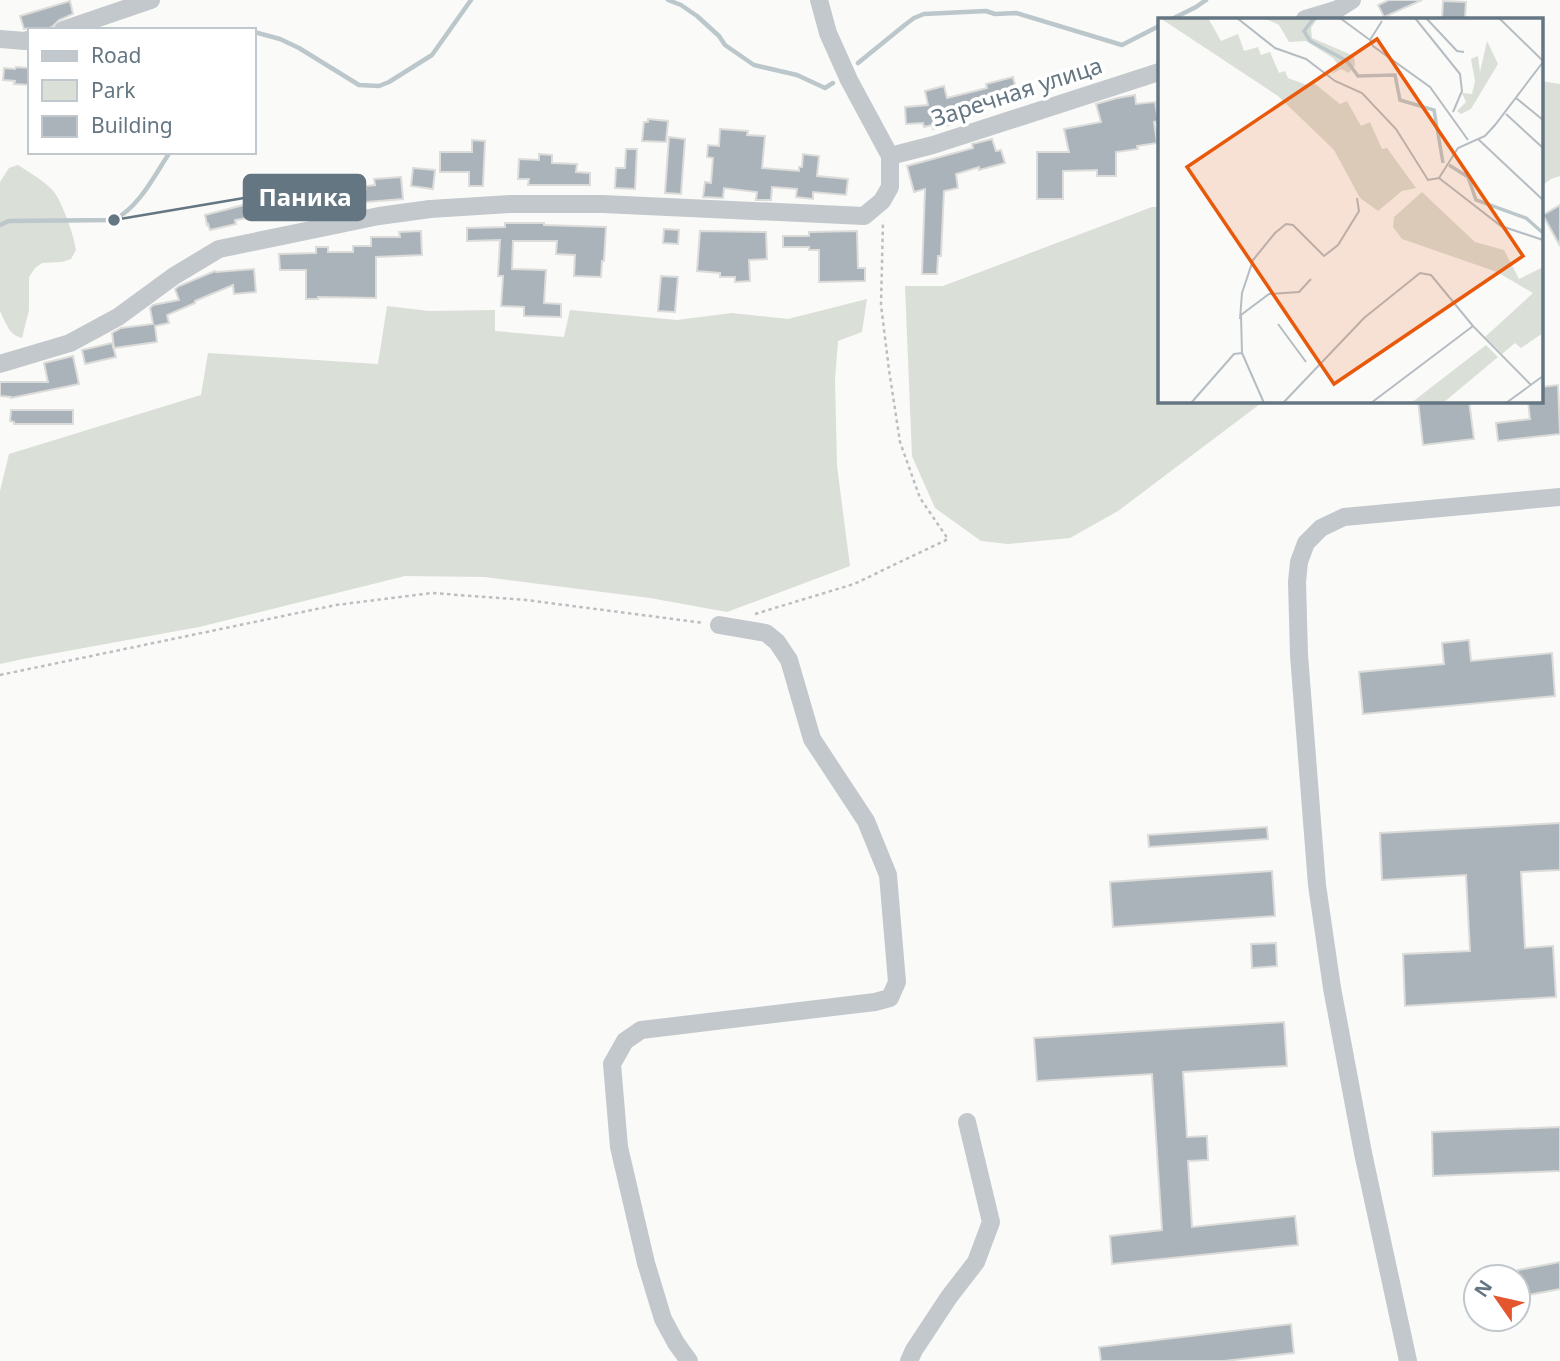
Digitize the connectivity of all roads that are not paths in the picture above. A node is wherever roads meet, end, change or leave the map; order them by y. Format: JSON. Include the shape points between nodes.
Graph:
{"nodes":[{"id":1,"x":152,"y":0,"type":"edge"},
{"id":2,"x":819,"y":0,"type":"edge"},
{"id":3,"x":1352,"y":0,"type":"edge"},
{"id":4,"x":1308,"y":18,"type":"edge"},
{"id":5,"x":70,"y":28,"type":"edge"},
{"id":6,"x":0,"y":38,"type":"edge"},
{"id":7,"x":28,"y":40,"type":"edge"},
{"id":8,"x":1158,"y":72,"type":"edge"},
{"id":9,"x":890,"y":156,"type":"junction"},
{"id":10,"x":0,"y":364,"type":"edge"},
{"id":11,"x":1560,"y":497,"type":"edge"},
{"id":12,"x":719,"y":625,"type":"road end"},
{"id":13,"x":968,"y":1122,"type":"dead end"},
{"id":14,"x":689,"y":1361,"type":"edge"},
{"id":15,"x":909,"y":1361,"type":"edge"},
{"id":16,"x":1408,"y":1361,"type":"edge"}],
"edges":[{"from":1,"to":5,"type":"street"},
{"from":2,"to":9,"type":"street","via":[[849,80]]},
{"from":3,"to":4,"type":"street"},
{"from":6,"to":7,"type":"street"},
{"from":8,"to":9,"type":"street","name":"Заречная улица"},
{"from":9,"to":10,"type":"street","via":[[890,187],[864,216],[604,204],[498,205],[379,216],[219,249],[118,317],[70,343]]},
{"from":11,"to":16,"type":"street","via":[[1344,517],[1321,528],[1306,544],[1299,562],[1299,655],[1317,885],[1361,1140]]},
{"from":12,"to":14,"type":"street","via":[[766,633],[789,660],[812,739],[866,821],[888,875],[897,982],[890,998],[875,1002],[641,1030],[625,1041],[612,1064],[619,1147],[646,1263],[663,1320]]},
{"from":13,"to":15,"type":"street","via":[[991,1222],[976,1262]]}]}
